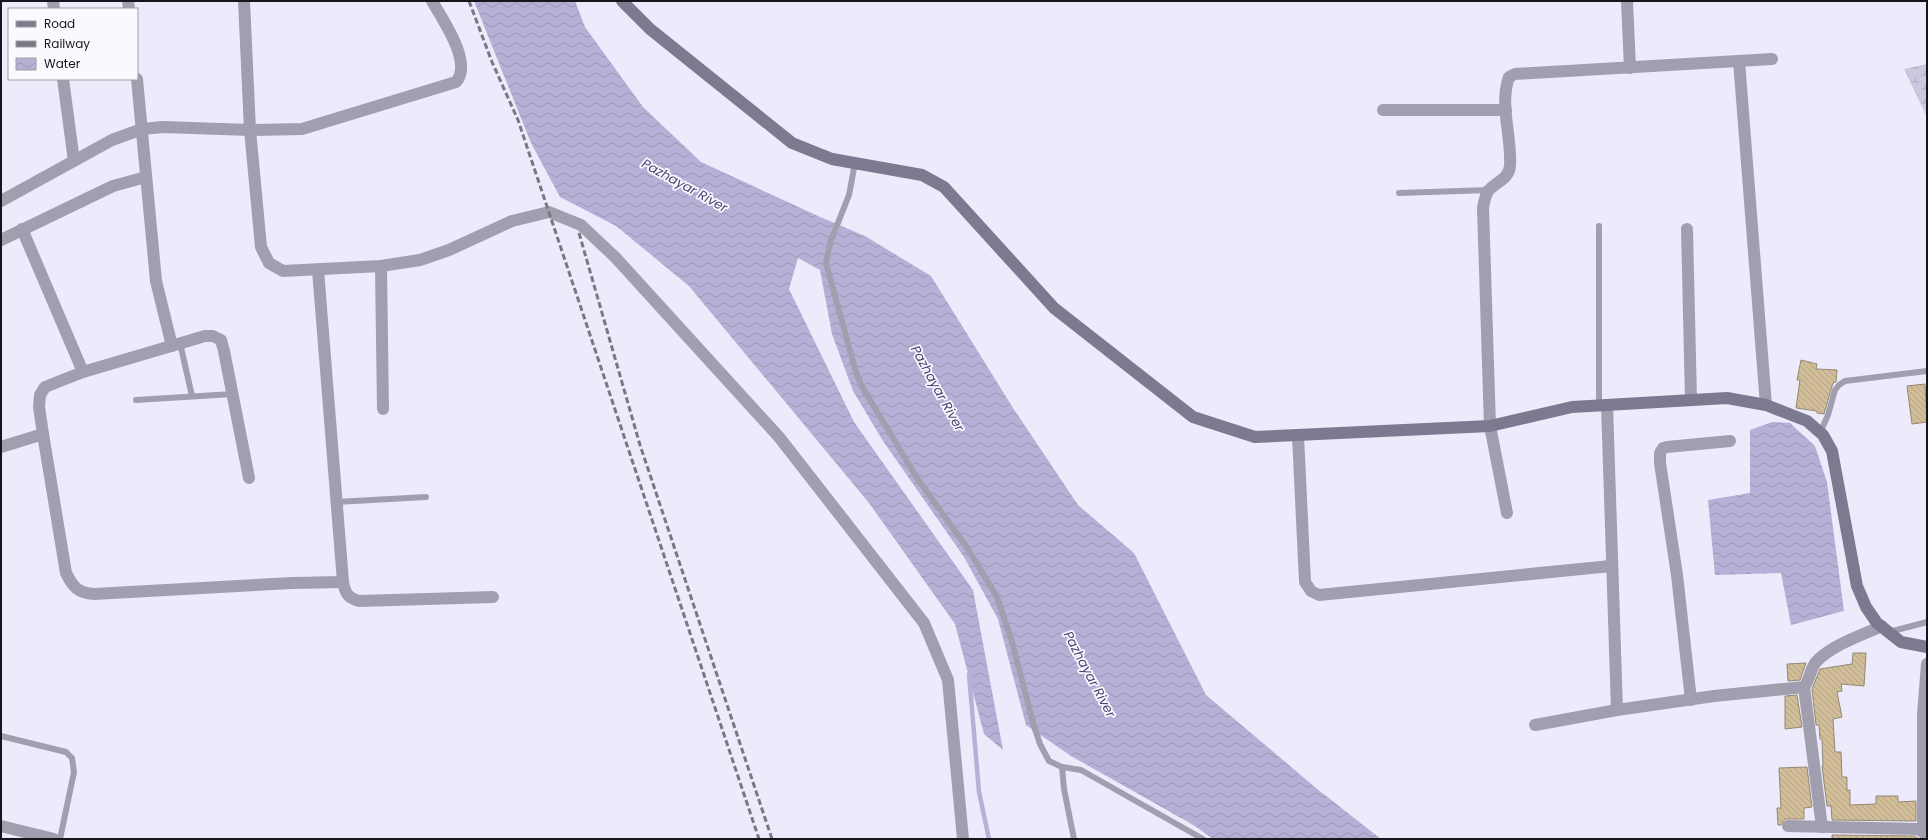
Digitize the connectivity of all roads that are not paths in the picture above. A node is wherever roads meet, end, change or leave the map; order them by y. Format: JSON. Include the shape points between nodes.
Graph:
{"nodes":[{"id":1,"x":244,"y":1,"type":"edge"},
{"id":2,"x":432,"y":1,"type":"edge"},
{"id":3,"x":622,"y":1,"type":"edge"},
{"id":4,"x":1627,"y":1,"type":"edge"},
{"id":5,"x":1772,"y":59,"type":"dead end"},
{"id":6,"x":1739,"y":61,"type":"junction"},
{"id":7,"x":1630,"y":68,"type":"junction"},
{"id":8,"x":63,"y":80,"type":"edge"},
{"id":9,"x":137,"y":80,"type":"edge"},
{"id":10,"x":1383,"y":110,"type":"dead end"},
{"id":11,"x":1506,"y":110,"type":"junction"},
{"id":12,"x":142,"y":129,"type":"junction"},
{"id":13,"x":250,"y":130,"type":"junction"},
{"id":14,"x":74,"y":161,"type":"junction"},
{"id":15,"x":855,"y":163,"type":"junction"},
{"id":16,"x":146,"y":177,"type":"junction"},
{"id":17,"x":1489,"y":190,"type":"junction"},
{"id":18,"x":1399,"y":193,"type":"dead end"},
{"id":19,"x":1,"y":201,"type":"edge"},
{"id":20,"x":1599,"y":226,"type":"dead end"},
{"id":21,"x":22,"y":229,"type":"junction"},
{"id":22,"x":1687,"y":230,"type":"dead end"},
{"id":23,"x":1,"y":240,"type":"edge"},
{"id":24,"x":381,"y":266,"type":"junction"},
{"id":25,"x":318,"y":270,"type":"junction"},
{"id":26,"x":176,"y":344,"type":"junction"},
{"id":27,"x":1927,"y":371,"type":"edge"},
{"id":28,"x":84,"y":372,"type":"junction"},
{"id":29,"x":232,"y":394,"type":"junction"},
{"id":30,"x":192,"y":396,"type":"junction"},
{"id":31,"x":136,"y":400,"type":"dead end"},
{"id":32,"x":1691,"y":400,"type":"junction"},
{"id":33,"x":1603,"y":405,"type":"junction"},
{"id":34,"x":1766,"y":405,"type":"junction"},
{"id":35,"x":383,"y":409,"type":"dead end"},
{"id":36,"x":1490,"y":426,"type":"junction"},
{"id":37,"x":1820,"y":432,"type":"junction"},
{"id":38,"x":43,"y":434,"type":"junction"},
{"id":39,"x":1298,"y":436,"type":"junction"},
{"id":40,"x":1730,"y":441,"type":"dead end"},
{"id":41,"x":1,"y":447,"type":"edge"},
{"id":42,"x":249,"y":478,"type":"dead end"},
{"id":43,"x":426,"y":497,"type":"dead end"},
{"id":44,"x":336,"y":502,"type":"junction"},
{"id":45,"x":1508,"y":513,"type":"dead end"},
{"id":46,"x":1611,"y":566,"type":"junction"},
{"id":47,"x":343,"y":582,"type":"junction"},
{"id":48,"x":493,"y":597,"type":"dead end"},
{"id":49,"x":1927,"y":622,"type":"edge"},
{"id":50,"x":1885,"y":629,"type":"junction"},
{"id":51,"x":1927,"y":647,"type":"edge"},
{"id":52,"x":1927,"y":664,"type":"edge"},
{"id":53,"x":1804,"y":687,"type":"junction"},
{"id":54,"x":1691,"y":700,"type":"junction"},
{"id":55,"x":1617,"y":710,"type":"junction"},
{"id":56,"x":1535,"y":725,"type":"dead end"},
{"id":57,"x":1,"y":736,"type":"edge"},
{"id":58,"x":1062,"y":767,"type":"junction"},
{"id":59,"x":1,"y":826,"type":"edge"},
{"id":60,"x":1788,"y":826,"type":"dead end"},
{"id":61,"x":1822,"y":827,"type":"junction"},
{"id":62,"x":1925,"y":835,"type":"edge"},
{"id":63,"x":54,"y":839,"type":"edge"},
{"id":64,"x":60,"y":839,"type":"edge"},
{"id":65,"x":963,"y":839,"type":"edge"},
{"id":66,"x":1074,"y":839,"type":"edge"},
{"id":67,"x":1203,"y":839,"type":"edge"}],
"edges":[{"from":1,"to":13,"type":"street"},
{"from":2,"to":13,"type":"street","via":[[450,31],[460,56],[462,70],[456,82],[302,129]]},
{"from":3,"to":15,"type":"street","via":[[650,29],[792,143],[832,159]]},
{"from":4,"to":7,"type":"street"},
{"from":5,"to":6,"type":"street"},
{"from":6,"to":7,"type":"street"},
{"from":6,"to":34,"type":"street"},
{"from":7,"to":11,"type":"street","via":[[1516,74],[1508,77],[1506,84]]},
{"from":8,"to":14,"type":"street"},
{"from":9,"to":12,"type":"street"},
{"from":10,"to":11,"type":"street"},
{"from":11,"to":17,"type":"street","via":[[1510,167],[1503,180]]},
{"from":12,"to":13,"type":"street","via":[[163,127]]},
{"from":12,"to":14,"type":"street","via":[[112,140]]},
{"from":12,"to":16,"type":"street"},
{"from":13,"to":25,"type":"street","via":[[261,247],[265,258],[283,271]]},
{"from":14,"to":19,"type":"street"},
{"from":15,"to":39,"type":"street","via":[[922,175],[944,187],[1054,308],[1193,418],[1255,437]]},
{"from":15,"to":58,"type":"lane","via":[[850,195],[830,243],[826,263],[855,370],[917,478],[968,549],[997,597],[1040,744],[1049,761]]},
{"from":16,"to":21,"type":"street","via":[[113,186]]},
{"from":16,"to":26,"type":"street","via":[[156,281]]},
{"from":17,"to":18,"type":"lane"},
{"from":17,"to":36,"type":"street","via":[[1483,208]]},
{"from":20,"to":33,"type":"lane"},
{"from":21,"to":23,"type":"street"},
{"from":21,"to":28,"type":"street"},
{"from":22,"to":32,"type":"street"},
{"from":24,"to":25,"type":"street"},
{"from":24,"to":35,"type":"street"},
{"from":24,"to":65,"type":"street","via":[[420,260],[449,250],[512,221],[549,212],[581,225],[615,257],[780,437],[924,623],[948,680]]},
{"from":25,"to":44,"type":"street"},
{"from":26,"to":28,"type":"street"},
{"from":26,"to":29,"type":"street","via":[[205,336],[221,340]]},
{"from":26,"to":30,"type":"lane"},
{"from":27,"to":37,"type":"lane","via":[[1845,381],[1835,390]]},
{"from":28,"to":38,"type":"street","via":[[45,387],[40,395],[39,407]]},
{"from":29,"to":30,"type":"lane"},
{"from":29,"to":42,"type":"street"},
{"from":30,"to":31,"type":"lane"},
{"from":32,"to":33,"type":"street"},
{"from":32,"to":34,"type":"street","via":[[1727,398]]},
{"from":33,"to":36,"type":"street","via":[[1572,407]]},
{"from":33,"to":46,"type":"street"},
{"from":34,"to":37,"type":"street","via":[[1807,421]]},
{"from":36,"to":39,"type":"street"},
{"from":36,"to":45,"type":"street"},
{"from":37,"to":50,"type":"street","via":[[1832,451],[1857,586],[1866,607]]},
{"from":38,"to":41,"type":"street"},
{"from":38,"to":47,"type":"street","via":[[66,573],[73,588],[84,594]]},
{"from":39,"to":46,"type":"street","via":[[1305,582],[1311,592],[1319,595]]},
{"from":40,"to":54,"type":"street","via":[[1667,447],[1660,453]]},
{"from":43,"to":44,"type":"lane"},
{"from":44,"to":47,"type":"street"},
{"from":46,"to":55,"type":"street"},
{"from":47,"to":48,"type":"street","via":[[345,592],[359,601]]},
{"from":49,"to":50,"type":"lane"},
{"from":50,"to":51,"type":"street","via":[[1901,642]]},
{"from":50,"to":53,"type":"street","via":[[1836,648],[1821,657],[1815,663]]},
{"from":52,"to":62,"type":"street","via":[[1923,714]]},
{"from":53,"to":54,"type":"street"},
{"from":53,"to":61,"type":"street"},
{"from":54,"to":55,"type":"street"},
{"from":55,"to":56,"type":"street"},
{"from":57,"to":64,"type":"lane","via":[[66,752],[72,758],[74,772]]},
{"from":58,"to":66,"type":"lane"},
{"from":58,"to":67,"type":"lane","via":[[1081,770]]},
{"from":59,"to":63,"type":"street"},
{"from":60,"to":61,"type":"street"},
{"from":61,"to":62,"type":"street","via":[[1917,830]]}]}
